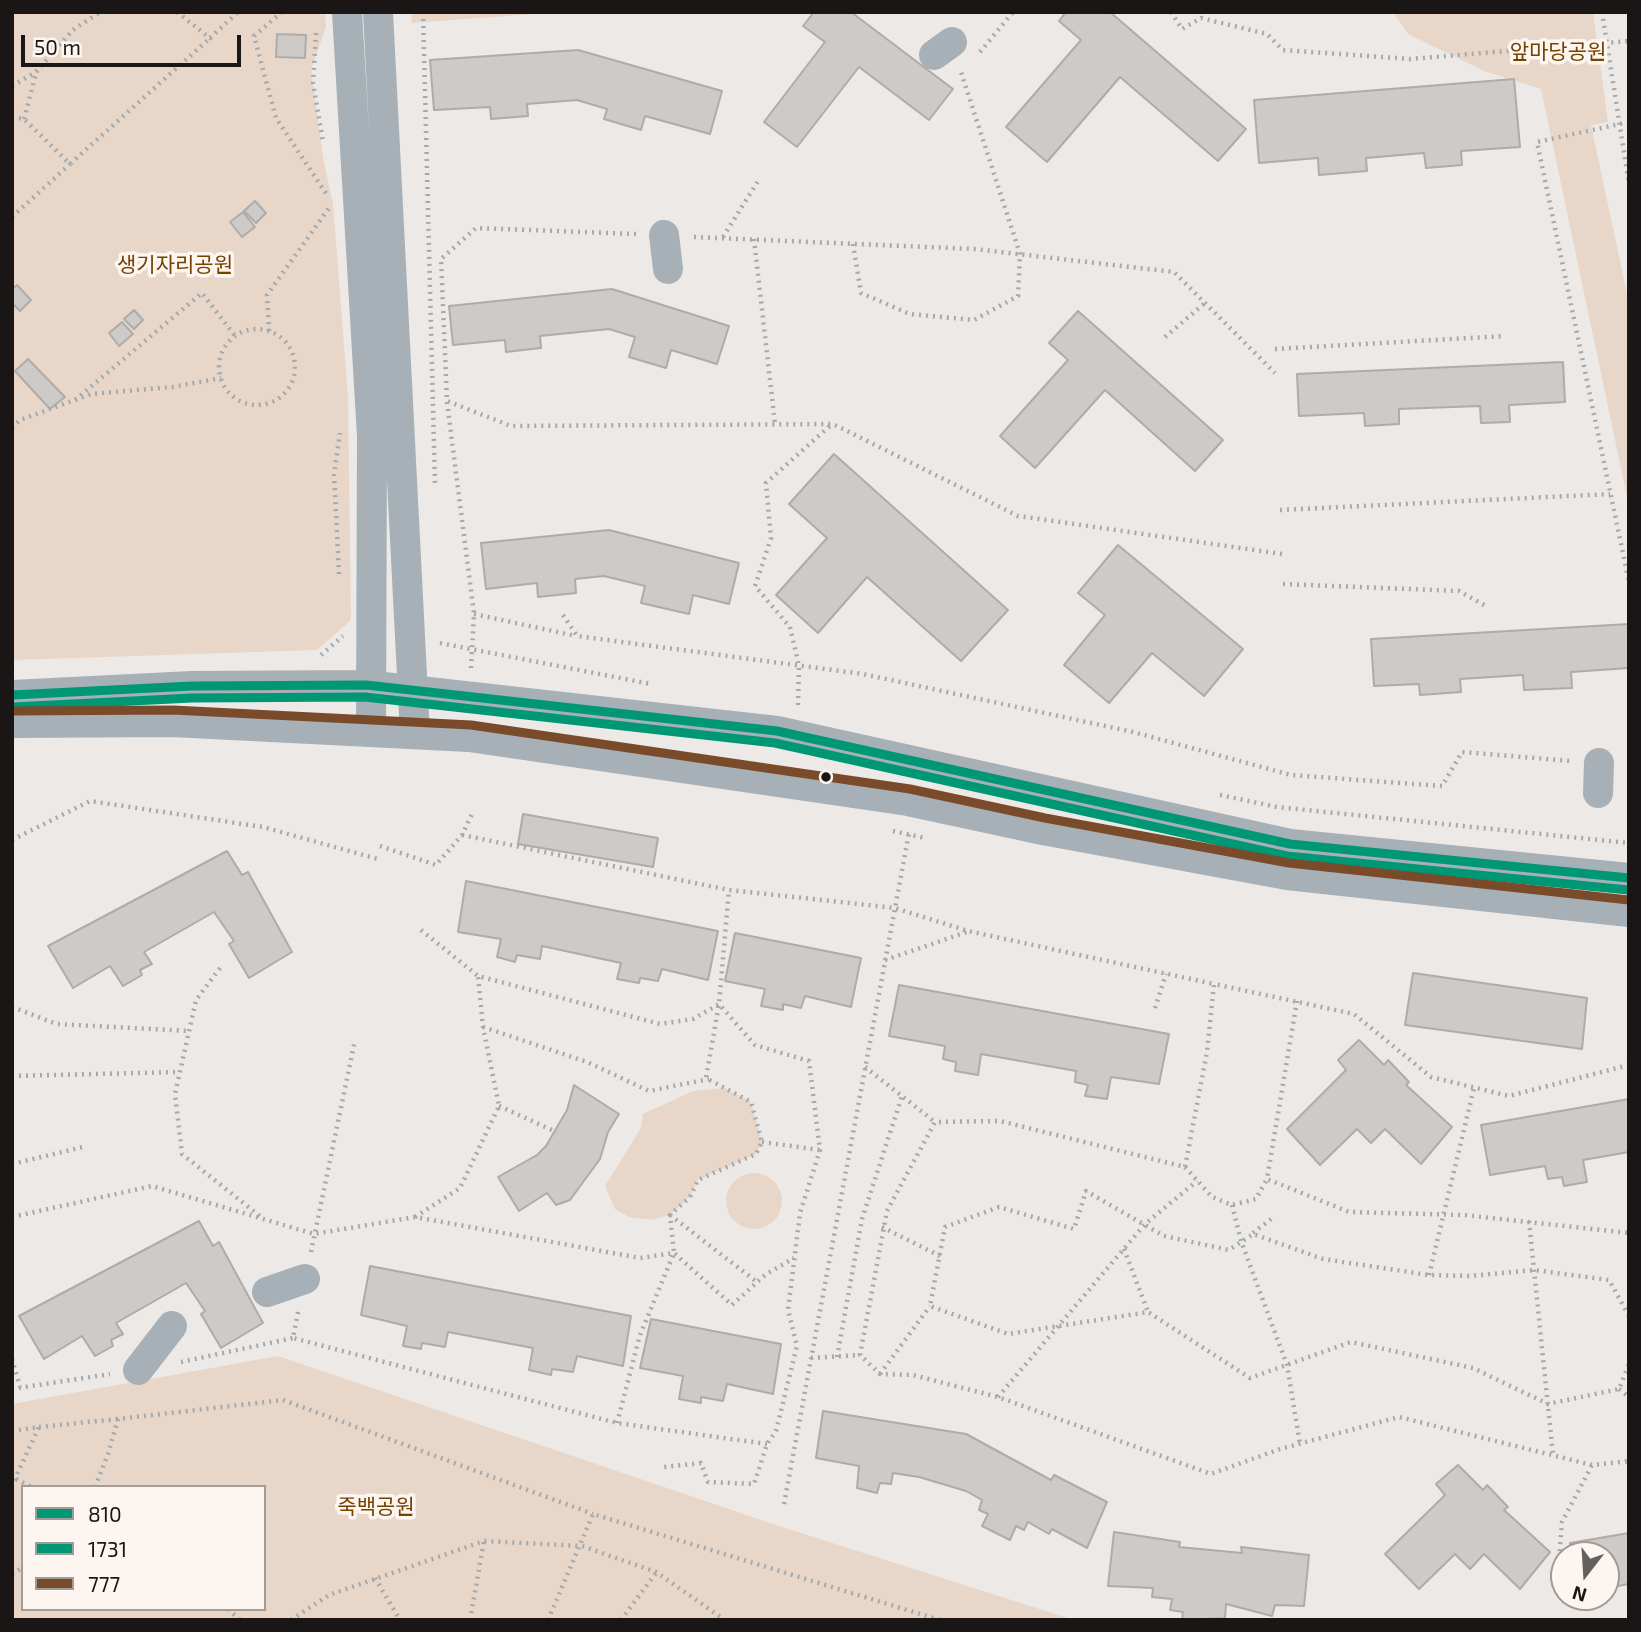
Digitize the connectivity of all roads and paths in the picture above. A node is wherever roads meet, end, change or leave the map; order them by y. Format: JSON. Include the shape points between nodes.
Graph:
{"nodes":[{"id":1,"x":100,"y":12,"type":"edge"},
{"id":2,"x":177,"y":12,"type":"edge"},
{"id":3,"x":238,"y":12,"type":"edge"},
{"id":4,"x":282,"y":12,"type":"edge"},
{"id":5,"x":347,"y":12,"type":"edge"},
{"id":6,"x":378,"y":12,"type":"edge"},
{"id":7,"x":423,"y":12,"type":"edge"},
{"id":8,"x":1013,"y":12,"type":"edge"},
{"id":9,"x":1171,"y":12,"type":"edge"},
{"id":10,"x":1602,"y":12,"type":"edge"},
{"id":11,"x":316,"y":23,"type":"dead end"},
{"id":12,"x":211,"y":38,"type":"junction"},
{"id":13,"x":1629,"y":41,"type":"edge"},
{"id":14,"x":1607,"y":43,"type":"junction"},
{"id":15,"x":943,"y":49,"type":"dead end"},
{"id":16,"x":979,"y":55,"type":"dead end"},
{"id":17,"x":970,"y":65,"type":"dead end"},
{"id":18,"x":36,"y":72,"type":"junction"},
{"id":19,"x":962,"y":75,"type":"junction"},
{"id":20,"x":12,"y":86,"type":"edge"},
{"id":21,"x":12,"y":117,"type":"edge"},
{"id":22,"x":23,"y":119,"type":"junction"},
{"id":23,"x":1629,"y":121,"type":"edge"},
{"id":24,"x":1619,"y":124,"type":"junction"},
{"id":25,"x":324,"y":150,"type":"dead end"},
{"id":26,"x":70,"y":164,"type":"junction"},
{"id":27,"x":760,"y":178,"type":"dead end"},
{"id":28,"x":1629,"y":184,"type":"edge"},
{"id":29,"x":331,"y":190,"type":"dead end"},
{"id":30,"x":333,"y":204,"type":"junction"},
{"id":31,"x":12,"y":217,"type":"edge"},
{"id":32,"x":334,"y":217,"type":"dead end"},
{"id":33,"x":664,"y":235,"type":"junction"},
{"id":34,"x":722,"y":238,"type":"junction"},
{"id":35,"x":754,"y":239,"type":"junction"},
{"id":36,"x":853,"y":244,"type":"junction"},
{"id":37,"x":1020,"y":254,"type":"junction"},
{"id":38,"x":668,"y":269,"type":"dead end"},
{"id":39,"x":1205,"y":303,"type":"junction"},
{"id":40,"x":269,"y":331,"type":"junction"},
{"id":41,"x":235,"y":336,"type":"junction"},
{"id":42,"x":1505,"y":336,"type":"dead end"},
{"id":43,"x":1165,"y":337,"type":"dead end"},
{"id":44,"x":1275,"y":349,"type":"dead end"},
{"id":45,"x":1275,"y":373,"type":"dead end"},
{"id":46,"x":221,"y":378,"type":"junction"},
{"id":47,"x":75,"y":400,"type":"junction"},
{"id":48,"x":447,"y":401,"type":"junction"},
{"id":49,"x":775,"y":424,"type":"junction"},
{"id":50,"x":833,"y":424,"type":"junction"},
{"id":51,"x":341,"y":427,"type":"dead end"},
{"id":52,"x":12,"y":428,"type":"edge"},
{"id":53,"x":435,"y":492,"type":"dead end"},
{"id":54,"x":1611,"y":494,"type":"junction"},
{"id":55,"x":1280,"y":510,"type":"dead end"},
{"id":56,"x":1282,"y":554,"type":"dead end"},
{"id":57,"x":1629,"y":582,"type":"edge"},
{"id":58,"x":340,"y":583,"type":"dead end"},
{"id":59,"x":1283,"y":584,"type":"dead end"},
{"id":60,"x":1486,"y":606,"type":"dead end"},
{"id":61,"x":474,"y":614,"type":"junction"},
{"id":62,"x":563,"y":615,"type":"dead end"},
{"id":63,"x":342,"y":624,"type":"dead end"},
{"id":64,"x":438,"y":635,"type":"dead end"},
{"id":65,"x":576,"y":636,"type":"junction"},
{"id":66,"x":471,"y":650,"type":"junction"},
{"id":67,"x":310,"y":657,"type":"dead end"},
{"id":68,"x":799,"y":666,"type":"junction"},
{"id":69,"x":471,"y":674,"type":"dead end"},
{"id":70,"x":371,"y":686,"type":"junction"},
{"id":71,"x":662,"y":687,"type":"dead end"},
{"id":72,"x":412,"y":691,"type":"junction"},
{"id":73,"x":12,"y":695,"type":"edge"},
{"id":74,"x":797,"y":713,"type":"dead end"},
{"id":75,"x":12,"y":723,"type":"edge"},
{"id":76,"x":371,"y":732,"type":"junction"},
{"id":77,"x":415,"y":734,"type":"junction"},
{"id":78,"x":1599,"y":763,"type":"joint"},
{"id":79,"x":1210,"y":793,"type":"dead end"},
{"id":80,"x":1598,"y":793,"type":"dead end"},
{"id":81,"x":908,"y":801,"type":"junction"},
{"id":82,"x":473,"y":812,"type":"dead end"},
{"id":83,"x":462,"y":835,"type":"junction"},
{"id":84,"x":12,"y":840,"type":"edge"},
{"id":85,"x":1629,"y":843,"type":"edge"},
{"id":86,"x":380,"y":846,"type":"dead end"},
{"id":87,"x":378,"y":859,"type":"dead end"},
{"id":88,"x":1629,"y":878,"type":"edge"},
{"id":89,"x":729,"y":890,"type":"junction"},
{"id":90,"x":895,"y":908,"type":"junction"},
{"id":91,"x":1629,"y":912,"type":"edge"},
{"id":92,"x":421,"y":930,"type":"dead end"},
{"id":93,"x":968,"y":931,"type":"junction"},
{"id":94,"x":885,"y":960,"type":"junction"},
{"id":95,"x":220,"y":968,"type":"dead end"},
{"id":96,"x":1166,"y":974,"type":"junction"},
{"id":97,"x":478,"y":976,"type":"junction"},
{"id":98,"x":1214,"y":984,"type":"junction"},
{"id":99,"x":1297,"y":1001,"type":"junction"},
{"id":100,"x":719,"y":1004,"type":"junction"},
{"id":101,"x":12,"y":1007,"type":"edge"},
{"id":102,"x":1155,"y":1008,"type":"dead end"},
{"id":103,"x":483,"y":1027,"type":"junction"},
{"id":104,"x":189,"y":1031,"type":"junction"},
{"id":105,"x":355,"y":1040,"type":"dead end"},
{"id":106,"x":1629,"y":1065,"type":"edge"},
{"id":107,"x":865,"y":1067,"type":"junction"},
{"id":108,"x":180,"y":1072,"type":"junction"},
{"id":109,"x":12,"y":1076,"type":"edge"},
{"id":110,"x":706,"y":1078,"type":"junction"},
{"id":111,"x":1474,"y":1088,"type":"junction"},
{"id":112,"x":902,"y":1096,"type":"junction"},
{"id":113,"x":499,"y":1106,"type":"junction"},
{"id":114,"x":935,"y":1122,"type":"junction"},
{"id":115,"x":554,"y":1131,"type":"dead end"},
{"id":116,"x":762,"y":1142,"type":"junction"},
{"id":117,"x":83,"y":1147,"type":"dead end"},
{"id":118,"x":820,"y":1150,"type":"junction"},
{"id":119,"x":12,"y":1164,"type":"edge"},
{"id":120,"x":1185,"y":1167,"type":"junction"},
{"id":121,"x":1267,"y":1179,"type":"junction"},
{"id":122,"x":1197,"y":1181,"type":"junction"},
{"id":123,"x":1232,"y":1205,"type":"junction"},
{"id":124,"x":670,"y":1215,"type":"junction"},
{"id":125,"x":1443,"y":1215,"type":"junction"},
{"id":126,"x":1275,"y":1216,"type":"dead end"},
{"id":127,"x":12,"y":1217,"type":"edge"},
{"id":128,"x":415,"y":1217,"type":"junction"},
{"id":129,"x":265,"y":1220,"type":"junction"},
{"id":130,"x":1529,"y":1221,"type":"junction"},
{"id":131,"x":1145,"y":1224,"type":"junction"},
{"id":132,"x":882,"y":1227,"type":"junction"},
{"id":133,"x":1629,"y":1233,"type":"edge"},
{"id":134,"x":314,"y":1234,"type":"junction"},
{"id":135,"x":1252,"y":1234,"type":"junction"},
{"id":136,"x":1241,"y":1241,"type":"junction"},
{"id":137,"x":1124,"y":1249,"type":"junction"},
{"id":138,"x":674,"y":1253,"type":"junction"},
{"id":139,"x":940,"y":1256,"type":"junction"},
{"id":140,"x":794,"y":1257,"type":"junction"},
{"id":141,"x":1534,"y":1270,"type":"junction"},
{"id":142,"x":1429,"y":1275,"type":"junction"},
{"id":143,"x":305,"y":1279,"type":"junction"},
{"id":144,"x":757,"y":1282,"type":"junction"},
{"id":145,"x":267,"y":1292,"type":"dead end"},
{"id":146,"x":930,"y":1306,"type":"junction"},
{"id":147,"x":1148,"y":1312,"type":"junction"},
{"id":148,"x":1629,"y":1316,"type":"edge"},
{"id":149,"x":172,"y":1326,"type":"dead end"},
{"id":150,"x":1060,"y":1326,"type":"junction"},
{"id":151,"x":860,"y":1355,"type":"junction"},
{"id":152,"x":837,"y":1357,"type":"junction"},
{"id":153,"x":811,"y":1358,"type":"junction"},
{"id":154,"x":12,"y":1359,"type":"edge"},
{"id":155,"x":1629,"y":1364,"type":"edge"},
{"id":156,"x":1287,"y":1365,"type":"junction"},
{"id":157,"x":138,"y":1370,"type":"dead end"},
{"id":158,"x":880,"y":1374,"type":"junction"},
{"id":159,"x":20,"y":1387,"type":"dead end"},
{"id":160,"x":1619,"y":1390,"type":"junction"},
{"id":161,"x":998,"y":1397,"type":"junction"},
{"id":162,"x":1629,"y":1397,"type":"edge"},
{"id":163,"x":1548,"y":1404,"type":"junction"},
{"id":164,"x":118,"y":1419,"type":"junction"},
{"id":165,"x":617,"y":1423,"type":"junction"},
{"id":166,"x":39,"y":1427,"type":"junction"},
{"id":167,"x":12,"y":1431,"type":"edge"},
{"id":168,"x":767,"y":1444,"type":"junction"},
{"id":169,"x":1300,"y":1444,"type":"junction"},
{"id":170,"x":1553,"y":1455,"type":"junction"},
{"id":171,"x":1629,"y":1461,"type":"edge"},
{"id":172,"x":1592,"y":1465,"type":"junction"},
{"id":173,"x":664,"y":1467,"type":"dead end"},
{"id":174,"x":16,"y":1479,"type":"junction"},
{"id":175,"x":12,"y":1485,"type":"edge"},
{"id":176,"x":27,"y":1485,"type":"edge"},
{"id":177,"x":96,"y":1485,"type":"edge"},
{"id":178,"x":783,"y":1504,"type":"dead end"},
{"id":179,"x":593,"y":1514,"type":"junction"},
{"id":180,"x":484,"y":1541,"type":"junction"},
{"id":181,"x":1561,"y":1541,"type":"edge"},
{"id":182,"x":582,"y":1546,"type":"junction"},
{"id":183,"x":656,"y":1572,"type":"junction"},
{"id":184,"x":375,"y":1578,"type":"junction"},
{"id":185,"x":291,"y":1620,"type":"edge"},
{"id":186,"x":400,"y":1620,"type":"edge"},
{"id":187,"x":470,"y":1620,"type":"edge"},
{"id":188,"x":548,"y":1620,"type":"edge"},
{"id":189,"x":621,"y":1620,"type":"edge"},
{"id":190,"x":725,"y":1620,"type":"edge"},
{"id":191,"x":940,"y":1620,"type":"edge"}],
"edges":[{"from":1,"to":18,"type":"path","via":[[73,30]]},
{"from":2,"to":12,"type":"path"},
{"from":3,"to":12,"type":"path"},
{"from":4,"to":30,"type":"path","via":[[254,36],[276,118]]},
{"from":5,"to":70,"type":"street","via":[[372,436]]},
{"from":6,"to":72,"type":"street"},
{"from":7,"to":53,"type":"path"},
{"from":8,"to":16,"type":"path"},
{"from":9,"to":14,"type":"path","via":[[1182,29],[1201,18],[1267,34],[1283,50],[1410,58]]},
{"from":10,"to":14,"type":"path"},
{"from":11,"to":25,"type":"path","via":[[313,83]]},
{"from":12,"to":26,"type":"path"},
{"from":13,"to":14,"type":"path"},
{"from":14,"to":24,"type":"path"},
{"from":15,"to":19,"type":"path"},
{"from":17,"to":19,"type":"path"},
{"from":18,"to":20,"type":"path"},
{"from":18,"to":22,"type":"path"},
{"from":19,"to":37,"type":"path"},
{"from":21,"to":22,"type":"path"},
{"from":22,"to":26,"type":"path"},
{"from":23,"to":24,"type":"path"},
{"from":24,"to":28,"type":"path"},
{"from":24,"to":54,"type":"path","via":[[1537,142]]},
{"from":26,"to":31,"type":"path"},
{"from":27,"to":34,"type":"path"},
{"from":29,"to":30,"type":"path"},
{"from":30,"to":32,"type":"path"},
{"from":30,"to":40,"type":"path","via":[[267,295]]},
{"from":33,"to":34,"type":"path"},
{"from":33,"to":38,"type":"street"},
{"from":33,"to":48,"type":"path","via":[[477,228],[441,259]]},
{"from":34,"to":35,"type":"path"},
{"from":35,"to":36,"type":"path"},
{"from":35,"to":49,"type":"path"},
{"from":36,"to":37,"type":"path"},
{"from":36,"to":37,"type":"path","via":[[861,293],[910,314],[974,320],[1018,296]]},
{"from":37,"to":39,"type":"path","via":[[1174,272]]},
{"from":39,"to":43,"type":"path"},
{"from":39,"to":45,"type":"path"},
{"from":40,"to":41,"type":"path","via":[[257,329]]},
{"from":40,"to":46,"type":"path","via":[[280,336],[294,356],[295,369],[285,393],[262,405],[248,404],[236,399]]},
{"from":41,"to":46,"type":"path","via":[[221,354]]},
{"from":41,"to":47,"type":"path","via":[[202,293]]},
{"from":42,"to":44,"type":"path"},
{"from":46,"to":47,"type":"path","via":[[91,394]]},
{"from":47,"to":52,"type":"path","via":[[20,420]]},
{"from":48,"to":49,"type":"path","via":[[511,426]]},
{"from":48,"to":61,"type":"path"},
{"from":49,"to":50,"type":"path"},
{"from":50,"to":56,"type":"path","via":[[1018,516]]},
{"from":50,"to":68,"type":"path","via":[[766,483],[771,538],[755,586],[790,627]]},
{"from":51,"to":58,"type":"path","via":[[334,475]]},
{"from":54,"to":55,"type":"path"},
{"from":54,"to":57,"type":"path"},
{"from":59,"to":60,"type":"path","via":[[1459,590]]},
{"from":61,"to":65,"type":"path"},
{"from":61,"to":66,"type":"path"},
{"from":62,"to":65,"type":"path"},
{"from":63,"to":67,"type":"path","via":[[343,636],[320,656]]},
{"from":64,"to":66,"type":"path","via":[[438,643]]},
{"from":65,"to":68,"type":"path"},
{"from":66,"to":69,"type":"path"},
{"from":66,"to":71,"type":"path"},
{"from":68,"to":74,"type":"path"},
{"from":68,"to":78,"type":"path","via":[[863,674],[1133,732],[1291,775],[1442,786],[1462,752]]},
{"from":70,"to":72,"type":"street"},
{"from":70,"to":73,"type":"street","via":[[192,686]]},
{"from":70,"to":76,"type":"street"},
{"from":72,"to":77,"type":"street"},
{"from":72,"to":88,"type":"street","via":[[777,731],[1290,844]]},
{"from":75,"to":76,"type":"street","via":[[172,722]]},
{"from":76,"to":77,"type":"street"},
{"from":77,"to":81,"type":"street","via":[[469,737]]},
{"from":78,"to":80,"type":"street"},
{"from":79,"to":85,"type":"path","via":[[1277,807]]},
{"from":81,"to":90,"type":"path","via":[[909,835]]},
{"from":81,"to":91,"type":"street","via":[[1287,875]]},
{"from":82,"to":83,"type":"path"},
{"from":83,"to":86,"type":"path","via":[[436,864]]},
{"from":83,"to":89,"type":"path"},
{"from":84,"to":87,"type":"path","via":[[90,802],[263,827]]},
{"from":89,"to":90,"type":"path"},
{"from":89,"to":100,"type":"path"},
{"from":90,"to":93,"type":"path"},
{"from":90,"to":94,"type":"path"},
{"from":92,"to":97,"type":"path"},
{"from":93,"to":94,"type":"path"},
{"from":93,"to":96,"type":"path"},
{"from":94,"to":107,"type":"path"},
{"from":95,"to":104,"type":"path","via":[[196,1000]]},
{"from":96,"to":98,"type":"path"},
{"from":96,"to":102,"type":"path"},
{"from":97,"to":100,"type":"path","via":[[660,1024],[693,1018]]},
{"from":97,"to":103,"type":"path"},
{"from":98,"to":99,"type":"path"},
{"from":98,"to":120,"type":"path","via":[[1207,1052]]},
{"from":99,"to":111,"type":"path","via":[[1354,1014],[1431,1077]]},
{"from":99,"to":121,"type":"path"},
{"from":100,"to":110,"type":"path"},
{"from":100,"to":118,"type":"path","via":[[755,1045],[809,1061]]},
{"from":101,"to":104,"type":"path","via":[[57,1024]]},
{"from":103,"to":110,"type":"path","via":[[587,1062],[649,1091]]},
{"from":103,"to":113,"type":"path"},
{"from":104,"to":108,"type":"path"},
{"from":105,"to":134,"type":"path"},
{"from":106,"to":111,"type":"path","via":[[1508,1096]]},
{"from":107,"to":112,"type":"path"},
{"from":107,"to":153,"type":"path"},
{"from":108,"to":109,"type":"path"},
{"from":108,"to":129,"type":"path","via":[[175,1094],[182,1154]]},
{"from":110,"to":116,"type":"path","via":[[751,1102]]},
{"from":111,"to":125,"type":"path"},
{"from":112,"to":114,"type":"path"},
{"from":112,"to":152,"type":"path","via":[[862,1219]]},
{"from":113,"to":115,"type":"path"},
{"from":113,"to":128,"type":"path","via":[[460,1188]]},
{"from":114,"to":120,"type":"path","via":[[1000,1121]]},
{"from":114,"to":132,"type":"path"},
{"from":116,"to":118,"type":"path"},
{"from":116,"to":124,"type":"path","via":[[756,1154],[698,1180],[690,1197]]},
{"from":117,"to":119,"type":"path"},
{"from":118,"to":140,"type":"path","via":[[800,1213]]},
{"from":120,"to":122,"type":"path"},
{"from":121,"to":123,"type":"path","via":[[1256,1199]]},
{"from":121,"to":125,"type":"path","via":[[1349,1212]]},
{"from":122,"to":123,"type":"path","via":[[1212,1197]]},
{"from":122,"to":131,"type":"path"},
{"from":123,"to":136,"type":"path"},
{"from":124,"to":138,"type":"path"},
{"from":124,"to":144,"type":"path"},
{"from":125,"to":130,"type":"path"},
{"from":125,"to":142,"type":"path"},
{"from":126,"to":135,"type":"path"},
{"from":127,"to":129,"type":"path","via":[[152,1186]]},
{"from":128,"to":134,"type":"path"},
{"from":128,"to":138,"type":"path","via":[[640,1258]]},
{"from":129,"to":134,"type":"path"},
{"from":130,"to":133,"type":"path"},
{"from":130,"to":141,"type":"path"},
{"from":131,"to":136,"type":"path","via":[[1164,1236],[1228,1250]]},
{"from":131,"to":137,"type":"path"},
{"from":131,"to":139,"type":"path","via":[[1086,1191],[1074,1229],[999,1208],[945,1227]]},
{"from":132,"to":139,"type":"path"},
{"from":132,"to":151,"type":"path"},
{"from":134,"to":143,"type":"path"},
{"from":135,"to":136,"type":"path"},
{"from":135,"to":142,"type":"path","via":[[1323,1259]]},
{"from":136,"to":156,"type":"path"},
{"from":137,"to":147,"type":"path"},
{"from":137,"to":150,"type":"path"},
{"from":138,"to":144,"type":"path","via":[[732,1305]]},
{"from":138,"to":165,"type":"path","via":[[640,1335]]},
{"from":139,"to":146,"type":"path"},
{"from":140,"to":144,"type":"path"},
{"from":140,"to":168,"type":"path","via":[[788,1310],[797,1346],[775,1431]]},
{"from":141,"to":142,"type":"path"},
{"from":141,"to":148,"type":"path","via":[[1609,1280]]},
{"from":141,"to":163,"type":"path"},
{"from":143,"to":145,"type":"street"},
{"from":143,"to":165,"type":"path","via":[[293,1338]]},
{"from":146,"to":150,"type":"path","via":[[1008,1334]]},
{"from":146,"to":158,"type":"path"},
{"from":147,"to":150,"type":"path"},
{"from":147,"to":156,"type":"path","via":[[1250,1378]]},
{"from":149,"to":157,"type":"street"},
{"from":150,"to":161,"type":"path"},
{"from":151,"to":152,"type":"path"},
{"from":151,"to":158,"type":"path"},
{"from":152,"to":153,"type":"path"},
{"from":153,"to":178,"type":"path"},
{"from":154,"to":159,"type":"path"},
{"from":155,"to":160,"type":"path"},
{"from":156,"to":163,"type":"path","via":[[1351,1342],[1473,1368]]},
{"from":156,"to":169,"type":"path"},
{"from":158,"to":161,"type":"path","via":[[913,1376]]},
{"from":160,"to":162,"type":"path"},
{"from":160,"to":163,"type":"path"},
{"from":161,"to":169,"type":"path","via":[[1211,1474]]},
{"from":163,"to":170,"type":"path"},
{"from":164,"to":166,"type":"path"},
{"from":164,"to":177,"type":"path"},
{"from":164,"to":179,"type":"path","via":[[284,1400]]},
{"from":165,"to":168,"type":"path"},
{"from":166,"to":167,"type":"path"},
{"from":166,"to":174,"type":"path"},
{"from":168,"to":173,"type":"path","via":[[754,1484],[708,1482],[701,1463]]},
{"from":169,"to":170,"type":"path","via":[[1398,1417]]},
{"from":170,"to":172,"type":"path"},
{"from":171,"to":172,"type":"path"},
{"from":172,"to":181,"type":"path","via":[[1562,1522]]},
{"from":174,"to":175,"type":"path"},
{"from":174,"to":176,"type":"path"},
{"from":179,"to":182,"type":"path"},
{"from":179,"to":191,"type":"path"},
{"from":180,"to":182,"type":"path"},
{"from":180,"to":184,"type":"path"},
{"from":180,"to":187,"type":"path"},
{"from":182,"to":183,"type":"path"},
{"from":182,"to":188,"type":"path"},
{"from":183,"to":189,"type":"path"},
{"from":183,"to":190,"type":"path"},
{"from":184,"to":185,"type":"path","via":[[329,1595]]},
{"from":184,"to":186,"type":"path"}]}
